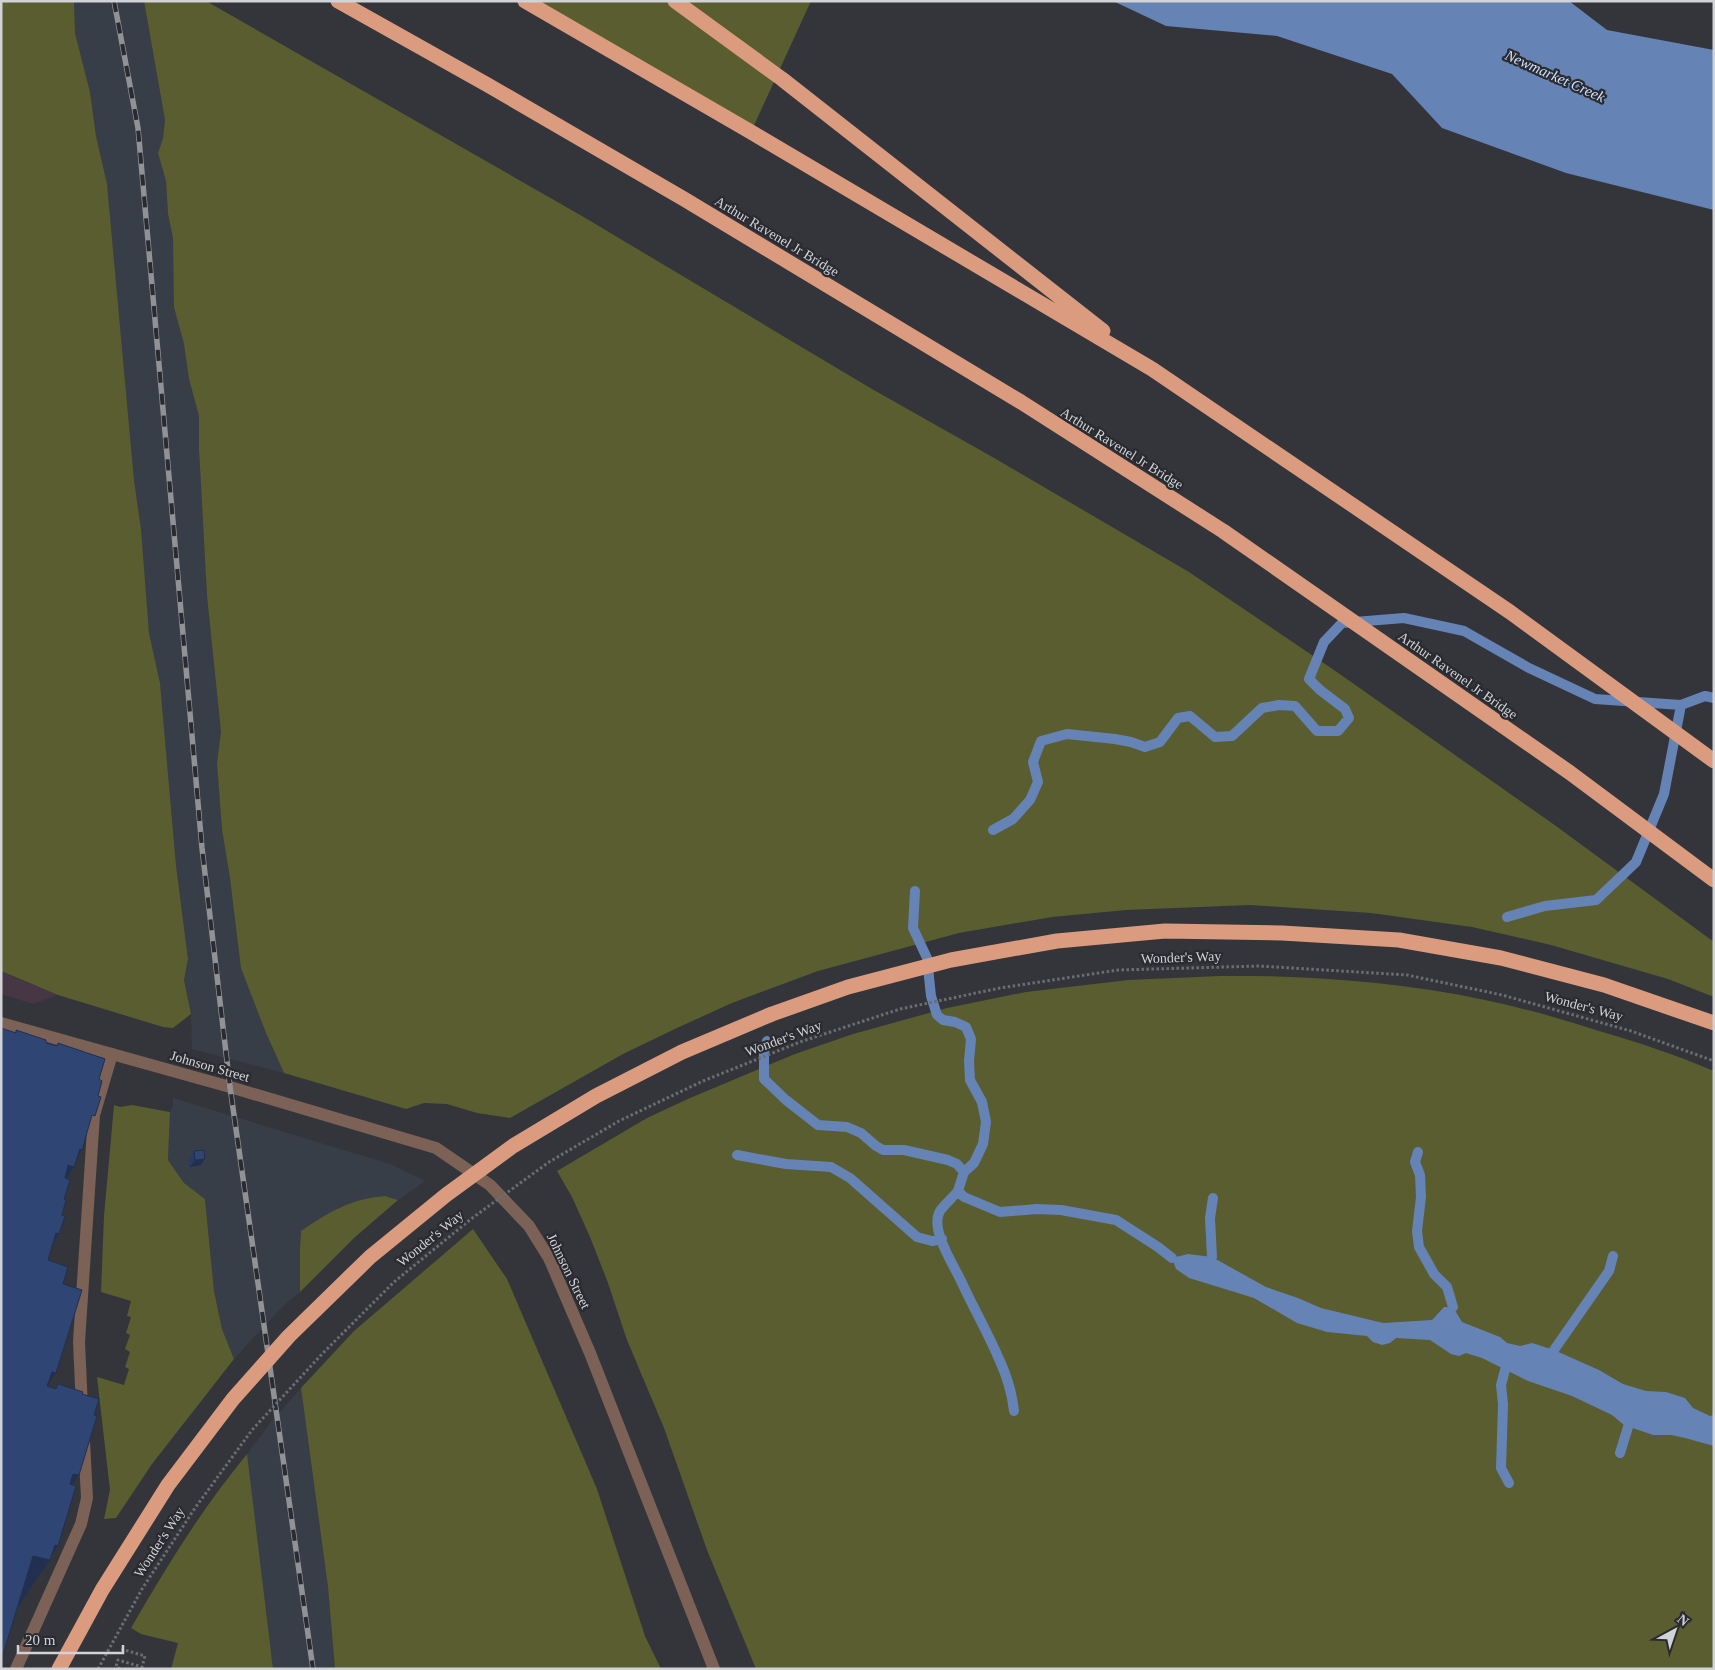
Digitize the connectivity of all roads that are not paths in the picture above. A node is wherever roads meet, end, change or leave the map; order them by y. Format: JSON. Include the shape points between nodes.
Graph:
{"nodes":[{"id":1,"x":338,"y":1,"type":"edge"},
{"id":2,"x":526,"y":1,"type":"edge"},
{"id":3,"x":675,"y":1,"type":"edge"},
{"id":4,"x":1152,"y":369,"type":"junction"},
{"id":5,"x":1714,"y":761,"type":"edge"},
{"id":6,"x":1714,"y":880,"type":"edge"},
{"id":7,"x":1,"y":1023,"type":"edge"},
{"id":8,"x":1714,"y":1023,"type":"edge"},
{"id":9,"x":112,"y":1054,"type":"junction"},
{"id":10,"x":16,"y":1669,"type":"edge"},
{"id":11,"x":59,"y":1669,"type":"edge"},
{"id":12,"x":714,"y":1669,"type":"edge"}],
"edges":[{"from":1,"to":6,"type":"highway","name":"Arthur Ravenel Jr Bridge","via":[[684,199],[995,387],[1223,531],[1569,772]]},
{"from":2,"to":4,"type":"highway"},
{"from":3,"to":4,"type":"highway","via":[[782,79]]},
{"from":4,"to":5,"type":"highway","via":[[1510,612]]},
{"from":7,"to":9,"type":"street","name":"Johnson Street"},
{"from":8,"to":11,"type":"highway","bridge":true,"via":[[1604,985],[1501,958],[1409,942],[1282,933],[1164,931],[1057,942],[951,960],[848,987],[772,1014],[682,1052],[596,1096],[514,1146],[446,1195],[370,1257],[289,1336],[233,1399],[168,1485],[102,1590]]},
{"from":9,"to":10,"type":"street","via":[[94,1115],[79,1342],[87,1498],[81,1524]]},
{"from":9,"to":12,"type":"street","name":"Johnson Street","via":[[436,1148],[490,1185],[529,1226],[552,1267],[590,1353]]}]}
